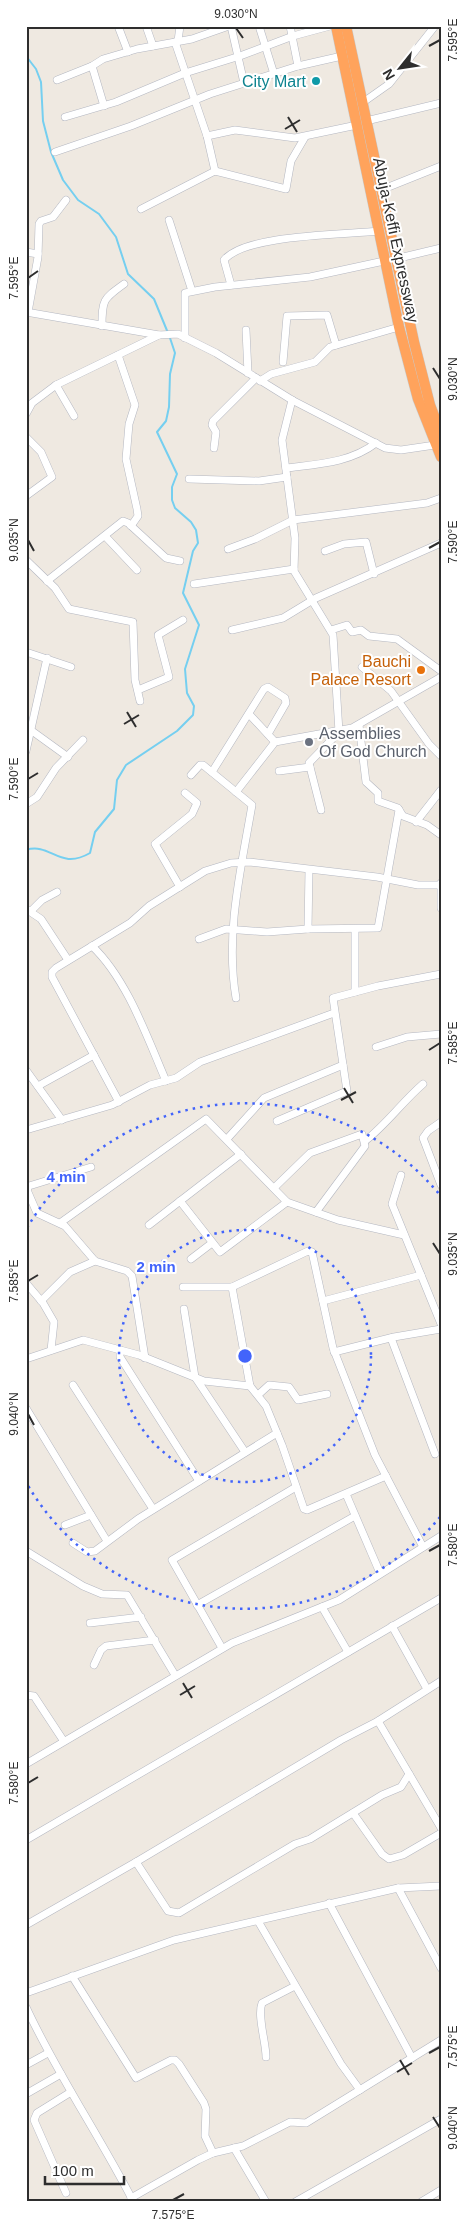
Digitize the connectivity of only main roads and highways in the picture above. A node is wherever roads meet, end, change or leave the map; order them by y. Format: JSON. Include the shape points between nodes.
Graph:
{"nodes":[{"id":1,"x":336,"y":26,"type":"edge"},
{"id":2,"x":346,"y":26,"type":"edge"},
{"id":3,"x":362,"y":123,"type":"junction"},
{"id":4,"x":441,"y":434,"type":"edge"},
{"id":5,"x":441,"y":457,"type":"edge"}],
"edges":[{"from":1,"to":3,"type":"highway","name":"Abuja-Keffi Expressway"},
{"from":2,"to":3,"type":"highway","name":"Abuja-Keffi Expressway","via":[[362,103]]},
{"from":3,"to":4,"type":"highway","name":"Abuja-Keffi Expressway","via":[[381,190],[424,382]]},
{"from":3,"to":5,"type":"highway","name":"Abuja-Keffi Expressway","via":[[378,231],[399,327],[418,399]]}]}
